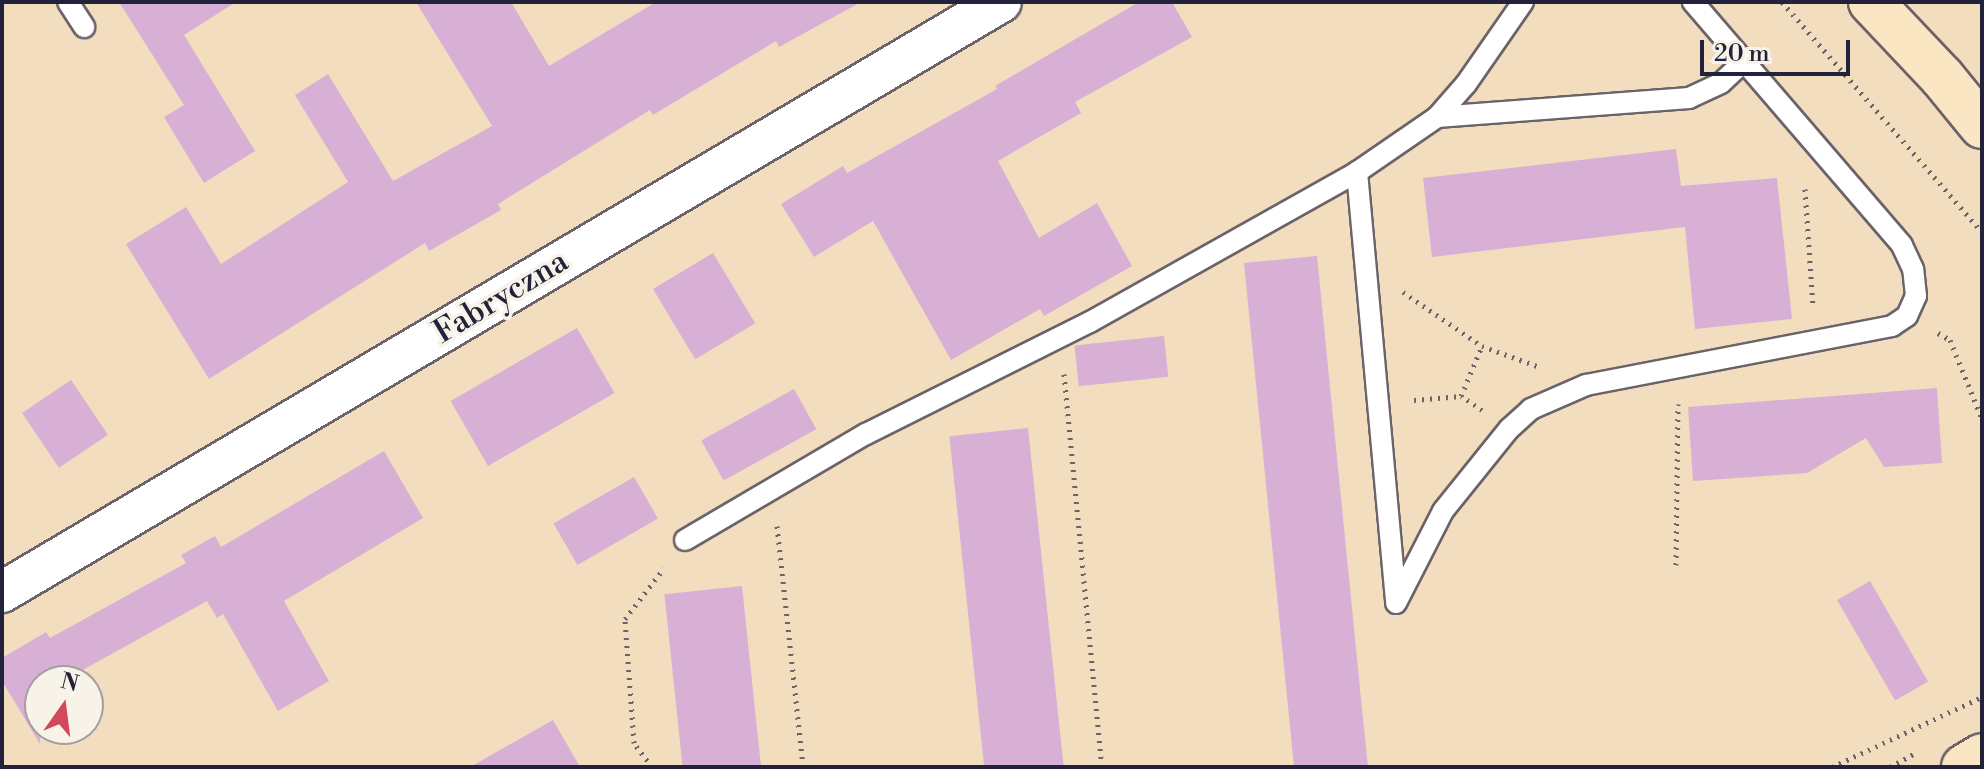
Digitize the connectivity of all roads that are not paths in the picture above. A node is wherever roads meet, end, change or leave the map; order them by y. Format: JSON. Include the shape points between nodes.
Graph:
{"nodes":[{"id":1,"x":68,"y":2,"type":"edge"},
{"id":2,"x":1001,"y":2,"type":"edge"},
{"id":3,"x":1523,"y":2,"type":"edge"},
{"id":4,"x":1693,"y":2,"type":"edge"},
{"id":5,"x":1871,"y":2,"type":"edge"},
{"id":6,"x":84,"y":27,"type":"dead end"},
{"id":7,"x":1745,"y":61,"type":"junction"},
{"id":8,"x":1437,"y":117,"type":"junction"},
{"id":9,"x":1982,"y":126,"type":"edge"},
{"id":10,"x":1357,"y":172,"type":"junction"},
{"id":11,"x":685,"y":540,"type":"road end"},
{"id":12,"x":2,"y":592,"type":"edge"},
{"id":13,"x":1982,"y":756,"type":"edge"},
{"id":14,"x":1964,"y":767,"type":"edge"}],
"edges":[{"from":1,"to":6,"type":"lane"},
{"from":2,"to":12,"type":"street","name":"Fabryczna"},
{"from":3,"to":8,"type":"lane"},
{"from":4,"to":7,"type":"lane"},
{"from":5,"to":9,"type":"main road"},
{"from":7,"to":8,"type":"lane","via":[[1721,83],[1689,98]]},
{"from":7,"to":10,"type":"lane","via":[[1902,245],[1913,269],[1916,296],[1907,316],[1892,326],[1586,385],[1531,409],[1443,511],[1396,603]]},
{"from":8,"to":10,"type":"lane"},
{"from":10,"to":11,"type":"lane","via":[[1058,338],[866,434]]},
{"from":13,"to":14,"type":"main road"}]}
